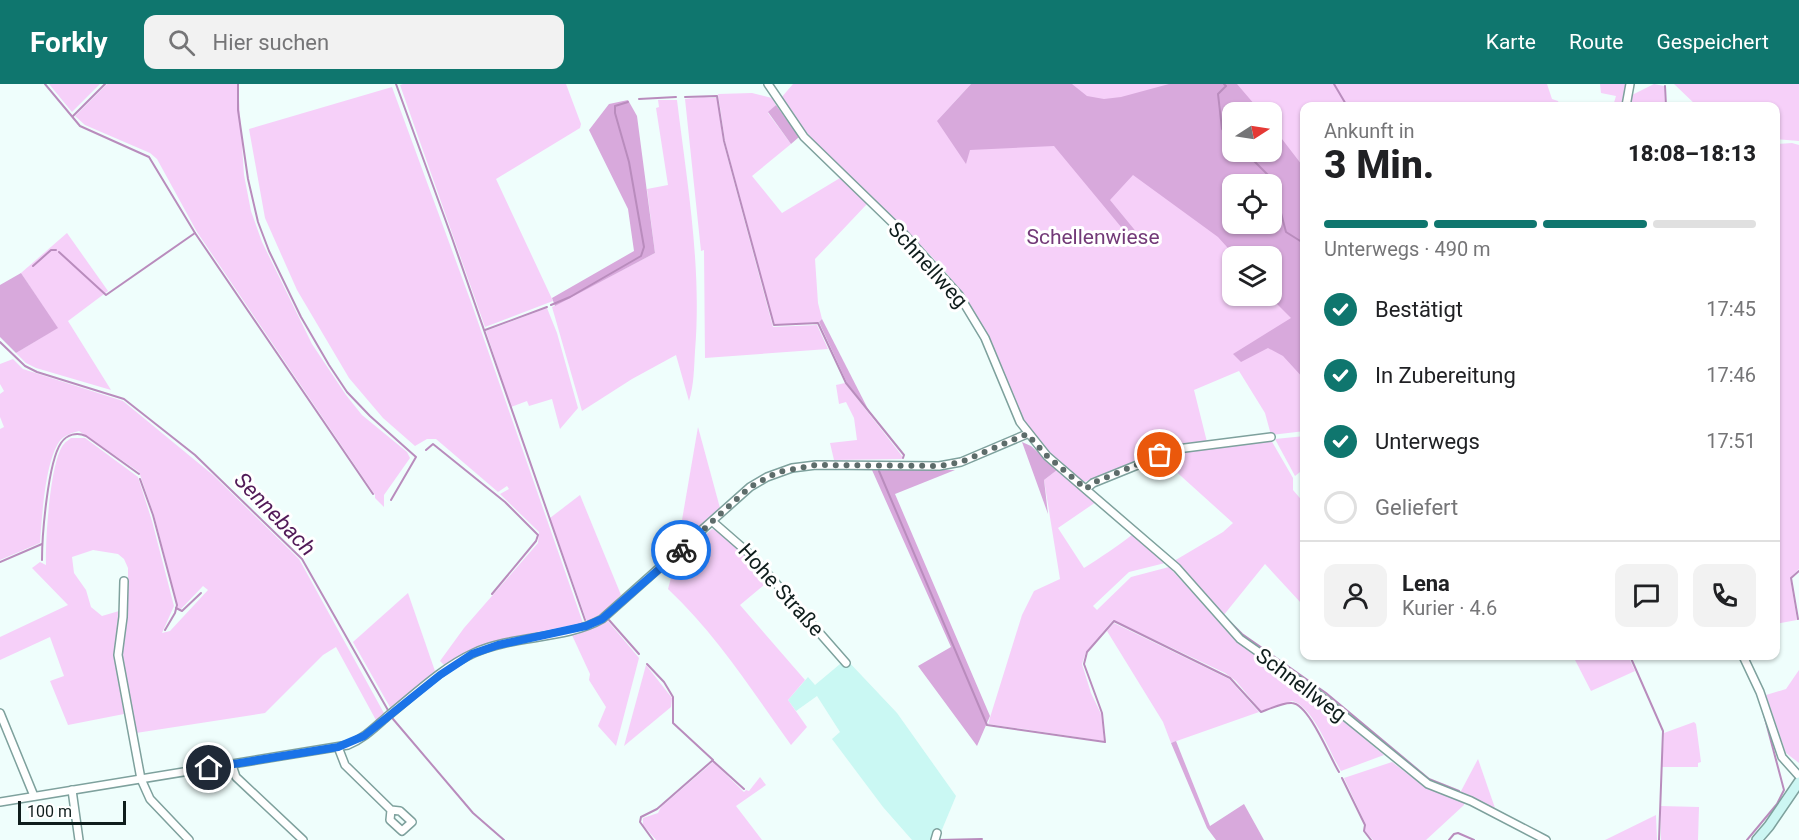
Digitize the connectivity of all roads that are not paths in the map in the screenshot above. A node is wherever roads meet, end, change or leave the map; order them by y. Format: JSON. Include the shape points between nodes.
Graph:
{"nodes":[{"id":1,"x":768,"y":84,"type":"edge"},
{"id":2,"x":1630,"y":84,"type":"edge"},
{"id":3,"x":1627,"y":102,"type":"edge"},
{"id":4,"x":1027,"y":434,"type":"junction"},
{"id":5,"x":1271,"y":437,"type":"dead end"},
{"id":6,"x":1086,"y":489,"type":"junction"},
{"id":7,"x":712,"y":522,"type":"junction"},
{"id":8,"x":124,"y":581,"type":"dead end"},
{"id":9,"x":1745,"y":660,"type":"edge"},
{"id":10,"x":846,"y":663,"type":"dead end"},
{"id":11,"x":0,"y":712,"type":"edge"},
{"id":12,"x":338,"y":747,"type":"junction"},
{"id":13,"x":232,"y":765,"type":"junction"},
{"id":14,"x":1799,"y":776,"type":"edge"},
{"id":15,"x":141,"y":779,"type":"junction"},
{"id":16,"x":1799,"y":782,"type":"edge"},
{"id":17,"x":72,"y":790,"type":"junction"},
{"id":18,"x":34,"y":796,"type":"junction"},
{"id":19,"x":0,"y":802,"type":"edge"},
{"id":20,"x":391,"y":810,"type":"dead end"},
{"id":21,"x":79,"y":840,"type":"edge"},
{"id":22,"x":189,"y":840,"type":"edge"},
{"id":23,"x":303,"y":840,"type":"edge"},
{"id":24,"x":1546,"y":840,"type":"edge"},
{"id":25,"x":1757,"y":840,"type":"edge"}],
"edges":[{"from":1,"to":4,"type":"street","name":"Schnellweg","via":[[804,137],[904,234],[959,295],[984,338]]},
{"from":2,"to":3,"type":"street"},
{"from":4,"to":6,"type":"street","name":"Schnellweg"},
{"from":4,"to":7,"type":"street","via":[[961,462],[939,466],[792,468],[750,487]]},
{"from":5,"to":6,"type":"street","via":[[1177,449]]},
{"from":6,"to":24,"type":"street","name":"Schnellweg","via":[[1177,568],[1240,639],[1315,692],[1428,784],[1480,805]]},
{"from":7,"to":10,"type":"street","name":"Hohe Straße","via":[[752,556]]},
{"from":7,"to":12,"type":"street","via":[[602,619],[472,654],[357,741]]},
{"from":8,"to":15,"type":"street","via":[[118,655]]},
{"from":9,"to":14,"type":"street","via":[[1782,757]]},
{"from":11,"to":18,"type":"street"},
{"from":12,"to":13,"type":"street"},
{"from":12,"to":20,"type":"street","via":[[345,765]]},
{"from":13,"to":15,"type":"street"},
{"from":13,"to":23,"type":"street","via":[[236,777]]},
{"from":15,"to":17,"type":"street"},
{"from":15,"to":22,"type":"street","via":[[150,799]]},
{"from":16,"to":25,"type":"street"},
{"from":17,"to":18,"type":"street"},
{"from":17,"to":21,"type":"street"},
{"from":18,"to":19,"type":"street"}]}
